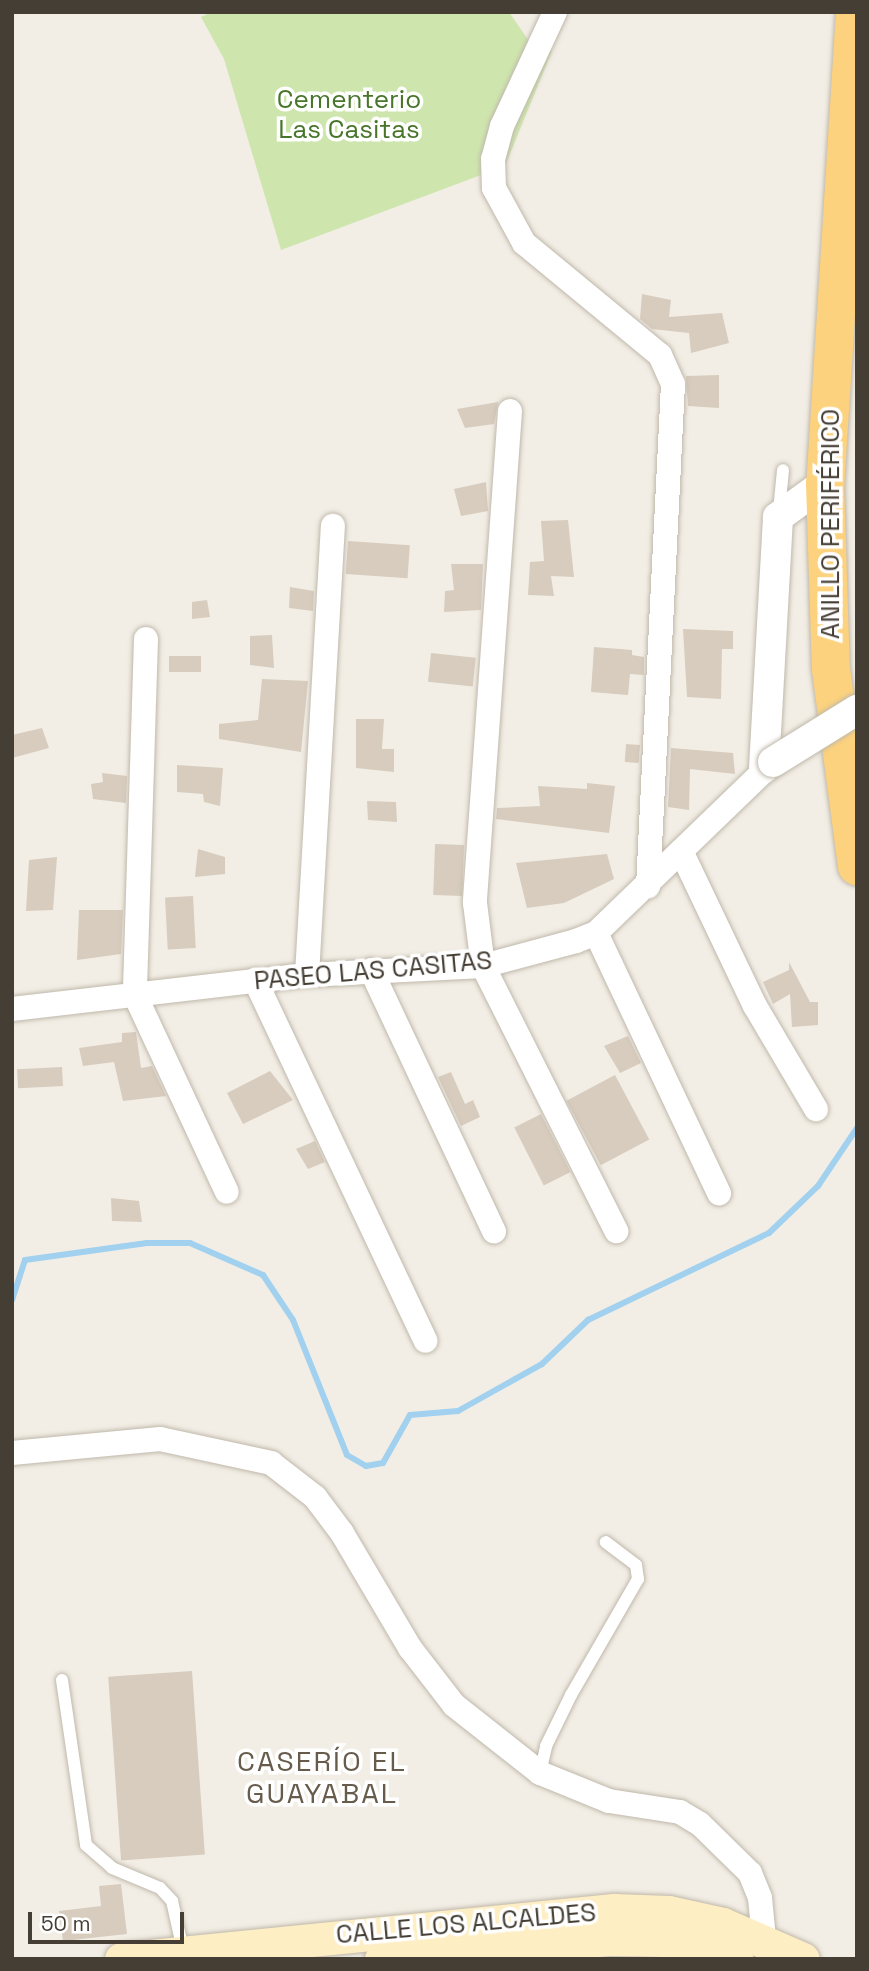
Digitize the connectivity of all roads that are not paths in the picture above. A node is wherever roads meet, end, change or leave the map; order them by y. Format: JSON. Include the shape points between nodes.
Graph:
{"nodes":[{"id":1,"x":555,"y":12,"type":"edge"},
{"id":2,"x":855,"y":12,"type":"edge"},
{"id":3,"x":510,"y":411,"type":"dead end"},
{"id":4,"x":783,"y":470,"type":"dead end"},
{"id":5,"x":825,"y":483,"type":"junction"},
{"id":6,"x":778,"y":517,"type":"junction"},
{"id":7,"x":333,"y":526,"type":"dead end"},
{"id":8,"x":146,"y":639,"type":"dead end"},
{"id":9,"x":857,"y":710,"type":"edge"},
{"id":10,"x":769,"y":765,"type":"junction"},
{"id":11,"x":681,"y":851,"type":"junction"},
{"id":12,"x":857,"y":866,"type":"edge"},
{"id":13,"x":648,"y":886,"type":"junction"},
{"id":14,"x":596,"y":933,"type":"junction"},
{"id":15,"x":483,"y":966,"type":"junction"},
{"id":16,"x":371,"y":970,"type":"junction"},
{"id":17,"x":307,"y":975,"type":"junction"},
{"id":18,"x":255,"y":980,"type":"junction"},
{"id":19,"x":135,"y":995,"type":"junction"},
{"id":20,"x":12,"y":1009,"type":"edge"},
{"id":21,"x":816,"y":1109,"type":"dead end"},
{"id":22,"x":227,"y":1192,"type":"dead end"},
{"id":23,"x":719,"y":1193,"type":"dead end"},
{"id":24,"x":494,"y":1231,"type":"dead end"},
{"id":25,"x":616,"y":1231,"type":"dead end"},
{"id":26,"x":426,"y":1341,"type":"dead end"},
{"id":27,"x":12,"y":1453,"type":"edge"},
{"id":28,"x":606,"y":1542,"type":"dead end"},
{"id":29,"x":62,"y":1680,"type":"dead end"},
{"id":30,"x":540,"y":1773,"type":"junction"},
{"id":31,"x":764,"y":1939,"type":"junction"},
{"id":32,"x":183,"y":1951,"type":"junction"},
{"id":33,"x":121,"y":1959,"type":"edge"},
{"id":34,"x":381,"y":1959,"type":"edge"},
{"id":35,"x":737,"y":1959,"type":"edge"},
{"id":36,"x":803,"y":1959,"type":"edge"}],
"edges":[{"from":1,"to":13,"type":"street","via":[[502,126],[493,159],[494,188],[524,243],[660,355],[673,384]]},
{"from":2,"to":5,"type":"highway","name":"ANILLO PERIFÉRICO"},
{"from":3,"to":15,"type":"street","via":[[474,871]]},
{"from":4,"to":6,"type":"lane"},
{"from":5,"to":6,"type":"street"},
{"from":5,"to":12,"type":"highway","name":"ANILLO PERIFÉRICO","via":[[831,669]]},
{"from":6,"to":10,"type":"street"},
{"from":7,"to":17,"type":"street"},
{"from":8,"to":19,"type":"street"},
{"from":9,"to":10,"type":"street","name":"PASEO LAS CASITAS","bridge":true},
{"from":10,"to":11,"type":"street","name":"PASEO LAS CASITAS"},
{"from":11,"to":13,"type":"street","name":"PASEO LAS CASITAS"},
{"from":11,"to":21,"type":"street","via":[[755,1006]]},
{"from":13,"to":14,"type":"street","name":"PASEO LAS CASITAS"},
{"from":14,"to":15,"type":"street","name":"PASEO LAS CASITAS"},
{"from":14,"to":23,"type":"street"},
{"from":15,"to":16,"type":"street","name":"PASEO LAS CASITAS"},
{"from":15,"to":25,"type":"street"},
{"from":16,"to":17,"type":"street","name":"PASEO LAS CASITAS"},
{"from":16,"to":24,"type":"street"},
{"from":17,"to":18,"type":"street","name":"PASEO LAS CASITAS"},
{"from":18,"to":19,"type":"street","name":"PASEO LAS CASITAS"},
{"from":18,"to":26,"type":"street"},
{"from":19,"to":20,"type":"street","name":"PASEO LAS CASITAS"},
{"from":19,"to":22,"type":"street"},
{"from":27,"to":30,"type":"street","via":[[160,1439],[271,1463],[315,1497],[342,1532],[410,1648],[454,1705]]},
{"from":28,"to":30,"type":"lane","via":[[636,1566],[638,1579],[571,1695],[546,1746]]},
{"from":29,"to":32,"type":"lane","via":[[86,1845],[96,1858],[160,1888],[172,1902]]},
{"from":30,"to":31,"type":"street","via":[[608,1801],[680,1812],[700,1824],[750,1874],[760,1898]]},
{"from":31,"to":32,"type":"main road","name":"CALLE LOS ALCALDES","via":[[669,1912],[614,1910]]},
{"from":31,"to":36,"type":"main road","name":"CALLE LOS ALCALDES"},
{"from":32,"to":33,"type":"main road","name":"CALLE LOS ALCALDES"},
{"from":34,"to":35,"type":"main road","name":"CALLE LOS ALCALDES","via":[[609,1938],[665,1940]]}]}
